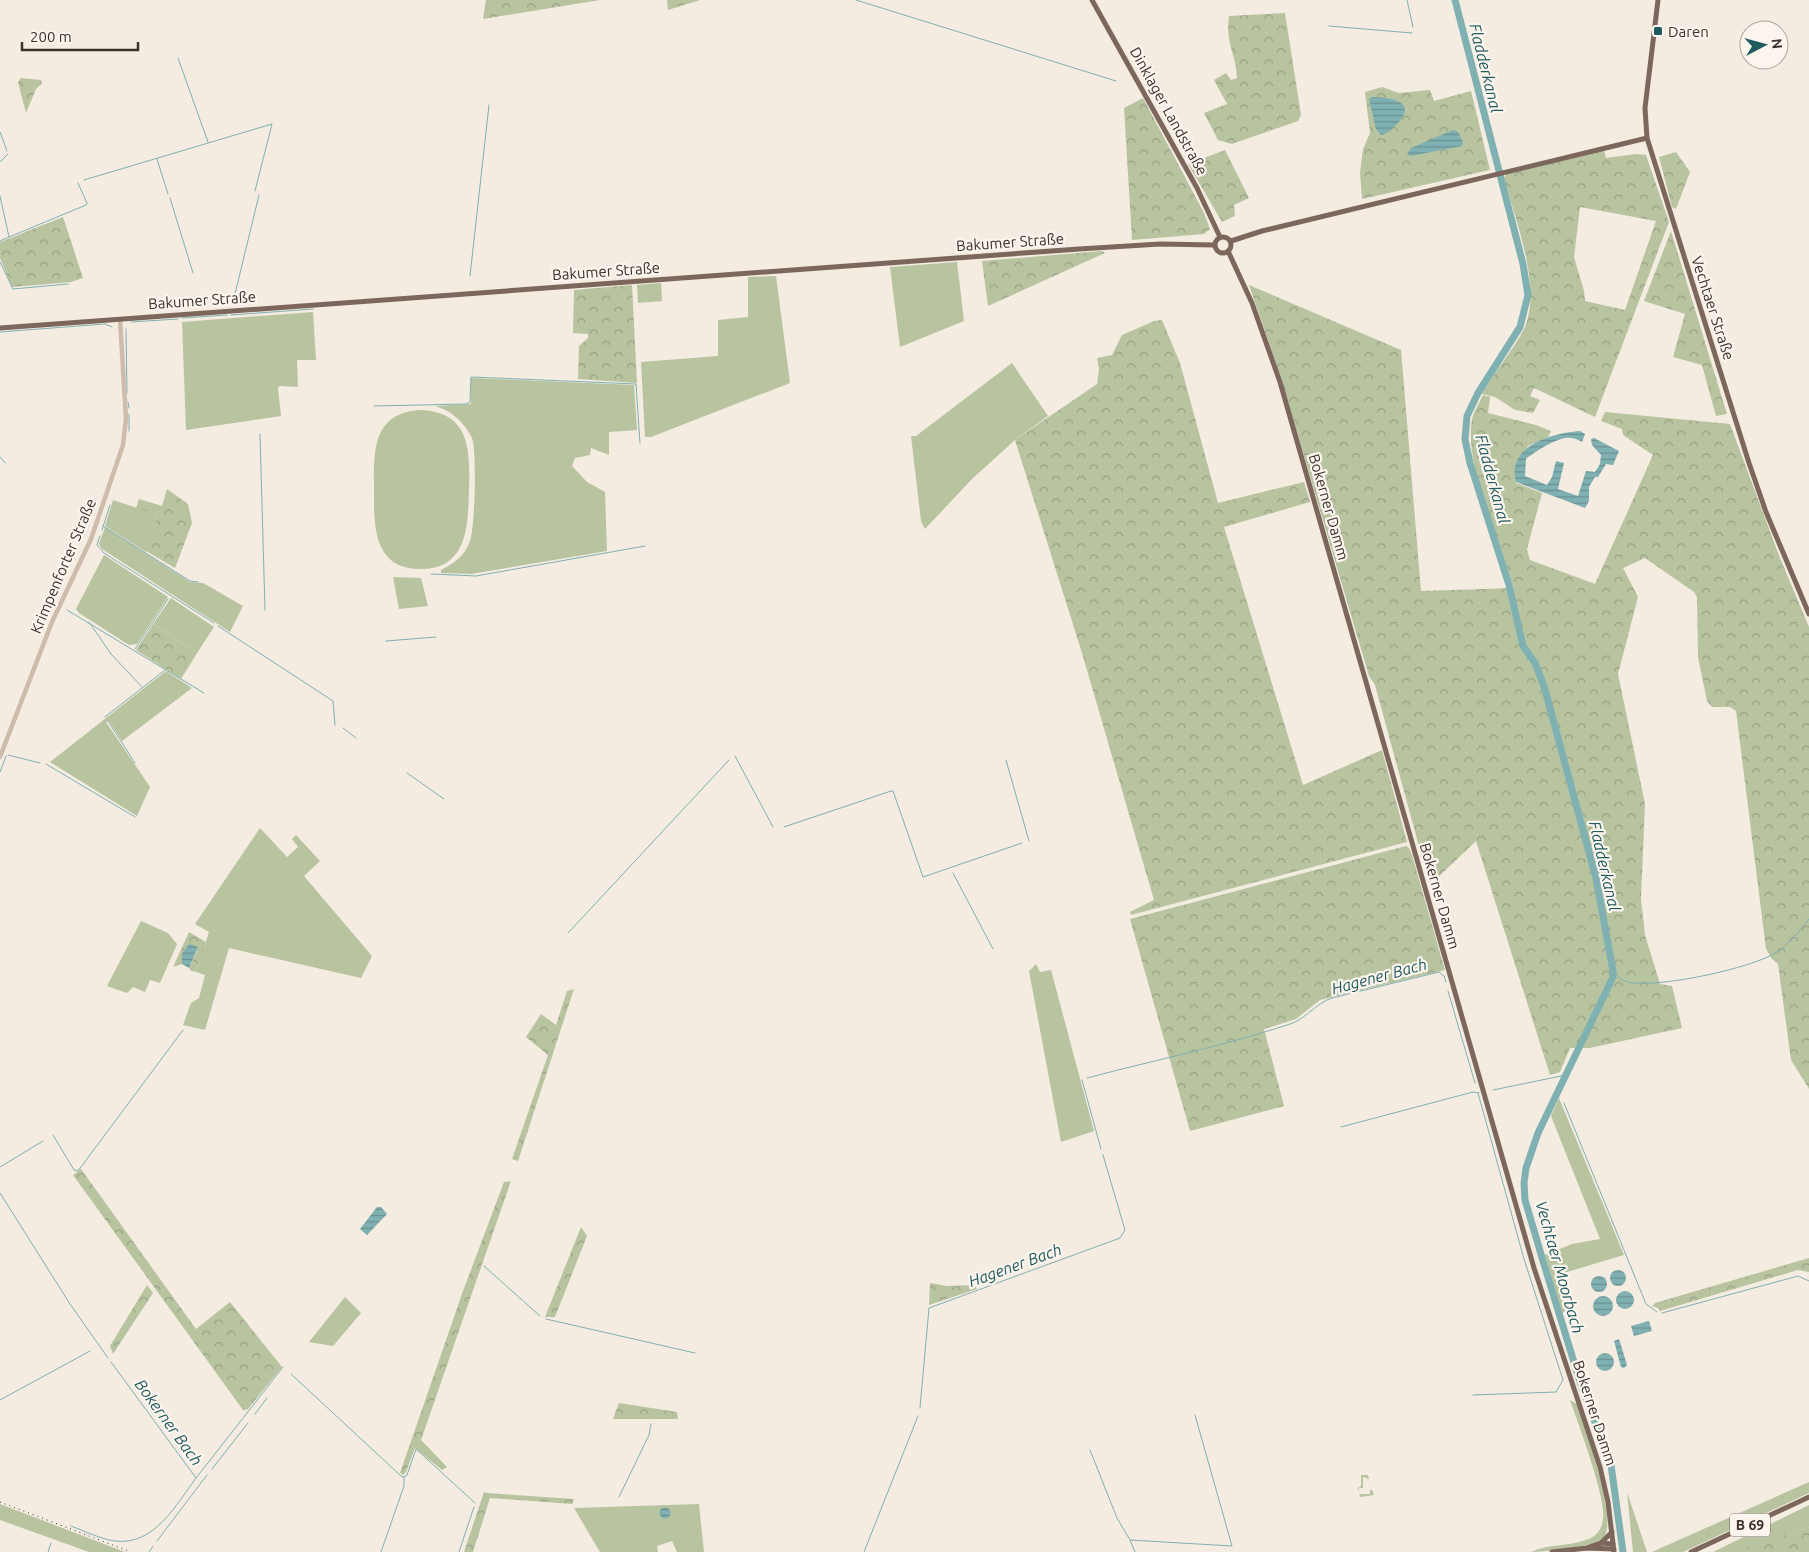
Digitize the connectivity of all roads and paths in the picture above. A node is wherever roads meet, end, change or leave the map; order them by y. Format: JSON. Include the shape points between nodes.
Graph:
{"nodes":[{"id":1,"x":1092,"y":0,"type":"edge"},
{"id":2,"x":1658,"y":0,"type":"edge"},
{"id":3,"x":1647,"y":138,"type":"junction"},
{"id":4,"x":1220,"y":236,"type":"junction"},
{"id":5,"x":1231,"y":241,"type":"junction"},
{"id":6,"x":1214,"y":245,"type":"junction"},
{"id":7,"x":1228,"y":252,"type":"junction"},
{"id":8,"x":120,"y":319,"type":"junction"},
{"id":9,"x":0,"y":328,"type":"edge"},
{"id":10,"x":1809,"y":614,"type":"edge"},
{"id":11,"x":0,"y":757,"type":"edge"},
{"id":12,"x":1809,"y":1497,"type":"edge"},
{"id":13,"x":1612,"y":1532,"type":"junction"},
{"id":14,"x":1601,"y":1543,"type":"junction"},
{"id":15,"x":1587,"y":1548,"type":"junction"},
{"id":16,"x":1613,"y":1548,"type":"edge"},
{"id":17,"x":1552,"y":1552,"type":"edge"},
{"id":18,"x":1691,"y":1552,"type":"edge"}],
"edges":[{"from":1,"to":4,"type":"main road","name":"Dinklager Landstraße","via":[[1197,188]]},
{"from":2,"to":3,"type":"main road","name":"Vechtaer Straße","via":[[1645,108]]},
{"from":3,"to":5,"type":"main road"},
{"from":3,"to":10,"type":"main road","name":"Vechtaer Straße","via":[[1749,463]]},
{"from":4,"to":5,"type":"main road"},
{"from":4,"to":6,"type":"main road"},
{"from":5,"to":7,"type":"main road"},
{"from":6,"to":7,"type":"main road","via":[[1218,251]]},
{"from":6,"to":8,"type":"main road","name":"Bakumer Straße","via":[[1142,245]]},
{"from":7,"to":13,"type":"main road","name":"Bokerner Damm","via":[[1252,303],[1280,382],[1534,1268],[1600,1467]]},
{"from":8,"to":9,"type":"main road","name":"Bakumer Straße"},
{"from":8,"to":11,"type":"street","name":"Krimpenforter Straße","via":[[126,419],[123,445],[92,539],[52,622]]},
{"from":12,"to":18,"type":"main road","number":"B 69"},
{"from":13,"to":14,"type":"main road"},
{"from":13,"to":16,"type":"main road","name":"Bokerner Damm"},
{"from":14,"to":15,"type":"main road"},
{"from":14,"to":16,"type":"main road"},
{"from":15,"to":16,"type":"main road"},
{"from":15,"to":17,"type":"main road"}]}
